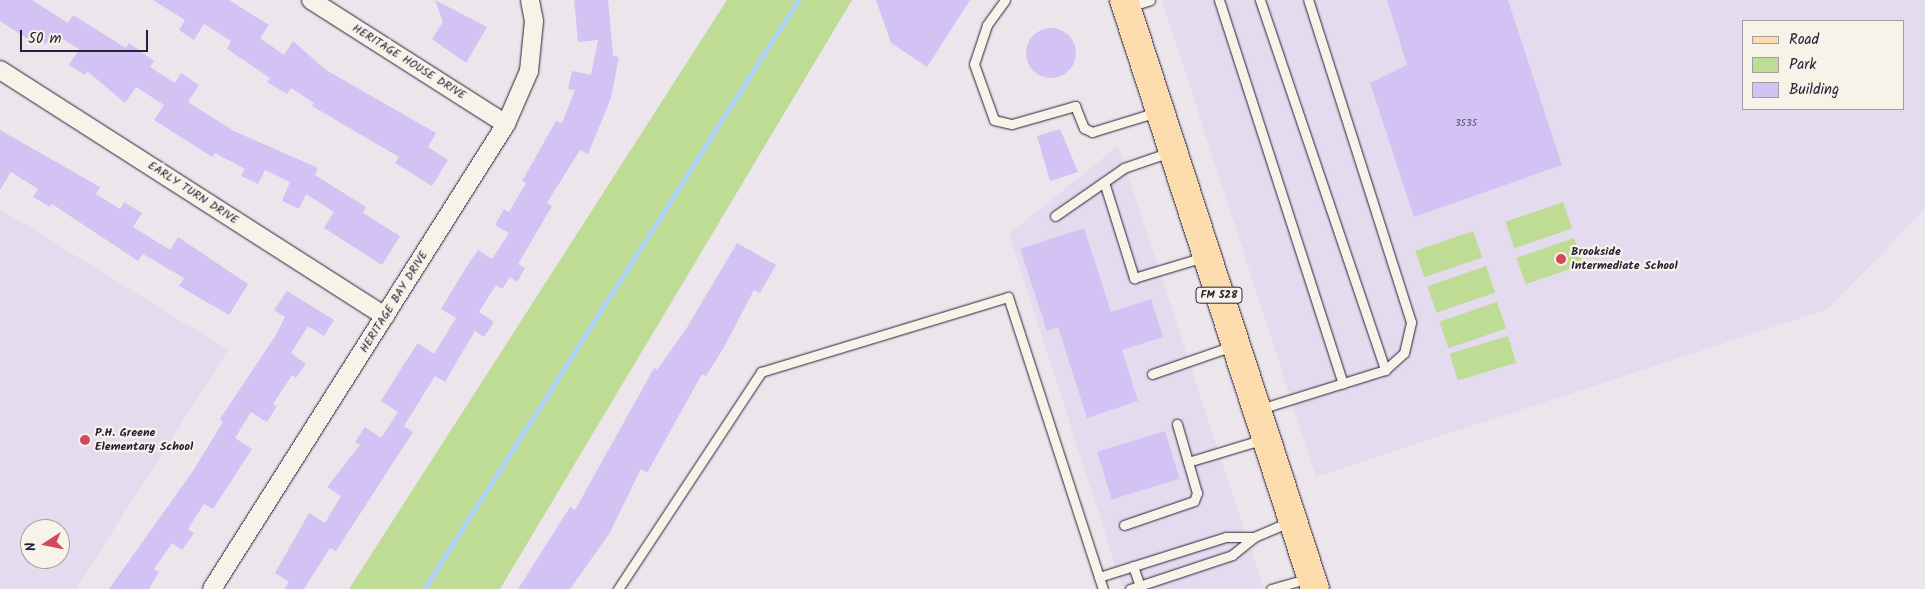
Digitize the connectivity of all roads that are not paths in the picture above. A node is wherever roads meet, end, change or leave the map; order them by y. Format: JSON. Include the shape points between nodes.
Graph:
{"nodes":[{"id":1,"x":310,"y":0,"type":"edge"},
{"id":2,"x":530,"y":0,"type":"edge"},
{"id":3,"x":1005,"y":0,"type":"edge"},
{"id":4,"x":1219,"y":0,"type":"edge"},
{"id":5,"x":1260,"y":0,"type":"edge"},
{"id":6,"x":1308,"y":0,"type":"edge"},
{"id":7,"x":1133,"y":3,"type":"edge"},
{"id":8,"x":0,"y":70,"type":"edge"},
{"id":9,"x":1160,"y":111,"type":"junction"},
{"id":10,"x":506,"y":124,"type":"junction"},
{"id":11,"x":1173,"y":151,"type":"junction"},
{"id":12,"x":1104,"y":182,"type":"junction"},
{"id":13,"x":1056,"y":216,"type":"dead end"},
{"id":14,"x":1207,"y":256,"type":"junction"},
{"id":15,"x":385,"y":316,"type":"junction"},
{"id":16,"x":1236,"y":345,"type":"junction"},
{"id":17,"x":1385,"y":370,"type":"junction"},
{"id":18,"x":1152,"y":374,"type":"dead end"},
{"id":19,"x":1343,"y":383,"type":"junction"},
{"id":20,"x":1257,"y":410,"type":"junction"},
{"id":21,"x":1176,"y":424,"type":"dead end"},
{"id":22,"x":1266,"y":438,"type":"junction"},
{"id":23,"x":1188,"y":462,"type":"junction"},
{"id":24,"x":1293,"y":521,"type":"junction"},
{"id":25,"x":1124,"y":526,"type":"dead end"},
{"id":26,"x":1254,"y":537,"type":"junction"},
{"id":27,"x":1134,"y":566,"type":"junction"},
{"id":28,"x":1099,"y":577,"type":"junction"},
{"id":29,"x":1314,"y":583,"type":"edge"},
{"id":30,"x":1140,"y":586,"type":"junction"},
{"id":31,"x":212,"y":589,"type":"edge"},
{"id":32,"x":618,"y":589,"type":"edge"},
{"id":33,"x":1103,"y":589,"type":"edge"},
{"id":34,"x":1130,"y":589,"type":"edge"},
{"id":35,"x":1271,"y":589,"type":"edge"}],
"edges":[{"from":1,"to":10,"type":"street","name":"HERITAGE HOUSE DRIVE"},
{"from":2,"to":10,"type":"street","name":"HERITAGE BAY DRIVE","via":[[534,28],[529,71]]},
{"from":3,"to":9,"type":"lane","via":[[987,25],[974,64],[994,120],[1012,124],[1075,106],[1084,128],[1092,132]]},
{"from":4,"to":19,"type":"lane"},
{"from":5,"to":17,"type":"lane"},
{"from":6,"to":17,"type":"lane","via":[[1411,322],[1404,353]]},
{"from":7,"to":9,"type":"main road","number":"FM 528"},
{"from":8,"to":15,"type":"street","name":"EARLY TURN DRIVE"},
{"from":9,"to":11,"type":"main road","number":"FM 528"},
{"from":10,"to":15,"type":"street","name":"HERITAGE BAY DRIVE"},
{"from":11,"to":12,"type":"lane","via":[[1124,168]]},
{"from":11,"to":14,"type":"main road","number":"FM 528"},
{"from":12,"to":13,"type":"lane"},
{"from":12,"to":14,"type":"lane","via":[[1134,278]]},
{"from":14,"to":16,"type":"main road","number":"FM 528"},
{"from":15,"to":31,"type":"street","name":"HERITAGE BAY DRIVE"},
{"from":16,"to":18,"type":"lane"},
{"from":16,"to":20,"type":"main road","number":"FM 528"},
{"from":17,"to":19,"type":"lane"},
{"from":19,"to":20,"type":"lane"},
{"from":20,"to":22,"type":"main road","number":"FM 528"},
{"from":21,"to":23,"type":"lane"},
{"from":22,"to":23,"type":"lane"},
{"from":22,"to":24,"type":"main road","number":"FM 528"},
{"from":23,"to":25,"type":"lane","via":[[1198,494],[1194,501]]},
{"from":24,"to":26,"type":"lane"},
{"from":24,"to":29,"type":"main road","number":"FM 528"},
{"from":26,"to":27,"type":"lane","via":[[1226,537]]},
{"from":26,"to":30,"type":"lane","via":[[1232,555]]},
{"from":27,"to":28,"type":"lane"},
{"from":27,"to":30,"type":"lane"},
{"from":28,"to":32,"type":"lane","via":[[1008,297],[761,372]]},
{"from":28,"to":33,"type":"lane"},
{"from":29,"to":35,"type":"lane"},
{"from":30,"to":34,"type":"lane"}]}
